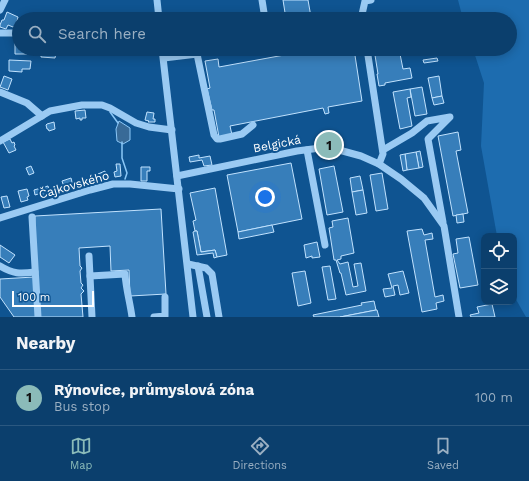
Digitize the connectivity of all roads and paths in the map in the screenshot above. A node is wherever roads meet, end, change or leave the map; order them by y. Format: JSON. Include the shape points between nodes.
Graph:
{"nodes":[{"id":1,"x":5,"y":0,"type":"edge"},
{"id":2,"x":157,"y":0,"type":"edge"},
{"id":3,"x":262,"y":0,"type":"edge"},
{"id":4,"x":371,"y":0,"type":"edge"},
{"id":5,"x":0,"y":10,"type":"edge"},
{"id":6,"x":158,"y":12,"type":"edge"},
{"id":7,"x":264,"y":12,"type":"edge"},
{"id":8,"x":363,"y":12,"type":"edge"},
{"id":9,"x":0,"y":33,"type":"edge"},
{"id":10,"x":12,"y":33,"type":"edge"},
{"id":11,"x":180,"y":56,"type":"edge"},
{"id":12,"x":197,"y":56,"type":"edge"},
{"id":13,"x":368,"y":56,"type":"edge"},
{"id":14,"x":164,"y":58,"type":"joint"},
{"id":15,"x":0,"y":92,"type":"edge"},
{"id":16,"x":42,"y":116,"type":"junction"},
{"id":17,"x":253,"y":126,"type":"dead end"},
{"id":18,"x":172,"y":130,"type":"junction"},
{"id":19,"x":0,"y":141,"type":"edge"},
{"id":20,"x":307,"y":150,"type":"junction"},
{"id":21,"x":382,"y":150,"type":"junction"},
{"id":22,"x":379,"y":164,"type":"junction"},
{"id":23,"x":177,"y":176,"type":"junction"},
{"id":24,"x":179,"y":189,"type":"junction"},
{"id":25,"x":32,"y":217,"type":"dead end"},
{"id":26,"x":0,"y":218,"type":"edge"},
{"id":27,"x":444,"y":226,"type":"junction"},
{"id":28,"x":325,"y":245,"type":"dead end"},
{"id":29,"x":89,"y":256,"type":"dead end"},
{"id":30,"x":188,"y":264,"type":"junction"},
{"id":31,"x":0,"y":266,"type":"edge"},
{"id":32,"x":198,"y":266,"type":"junction"},
{"id":33,"x":35,"y":272,"type":"junction"},
{"id":34,"x":90,"y":276,"type":"junction"},
{"id":35,"x":165,"y":297,"type":"dead end"},
{"id":36,"x":38,"y":317,"type":"edge"},
{"id":37,"x":92,"y":317,"type":"edge"},
{"id":38,"x":132,"y":317,"type":"edge"},
{"id":39,"x":154,"y":317,"type":"edge"},
{"id":40,"x":194,"y":317,"type":"edge"},
{"id":41,"x":206,"y":317,"type":"edge"},
{"id":42,"x":219,"y":317,"type":"edge"},
{"id":43,"x":459,"y":317,"type":"edge"}],
"edges":[{"from":1,"to":5,"type":"street"},
{"from":2,"to":6,"type":"street"},
{"from":3,"to":7,"type":"street"},
{"from":4,"to":8,"type":"street","via":[[365,1]]},
{"from":9,"to":10,"type":"street"},
{"from":11,"to":14,"type":"street"},
{"from":12,"to":17,"type":"street","via":[[214,135],[217,139],[242,134]]},
{"from":13,"to":21,"type":"street"},
{"from":14,"to":18,"type":"street"},
{"from":15,"to":16,"type":"street","via":[[27,104]]},
{"from":16,"to":18,"type":"street","via":[[50,111],[82,105],[102,105],[136,123]]},
{"from":16,"to":19,"type":"street"},
{"from":18,"to":23,"type":"street"},
{"from":20,"to":22,"type":"street","name":"Belgická","via":[[328,147]]},
{"from":20,"to":23,"type":"street","name":"Belgická"},
{"from":20,"to":28,"type":"street"},
{"from":21,"to":22,"type":"street"},
{"from":21,"to":27,"type":"street","via":[[427,121],[450,117],[428,139]]},
{"from":22,"to":27,"type":"street","name":"Belgická","via":[[424,198]]},
{"from":23,"to":24,"type":"street"},
{"from":24,"to":26,"type":"street","name":"Čajkovského","via":[[113,184]]},
{"from":24,"to":30,"type":"street"},
{"from":25,"to":33,"type":"street"},
{"from":27,"to":43,"type":"street","name":"Belgická"},
{"from":29,"to":34,"type":"street"},
{"from":30,"to":32,"type":"street"},
{"from":30,"to":40,"type":"street"},
{"from":31,"to":33,"type":"street","via":[[16,273]]},
{"from":32,"to":41,"type":"street"},
{"from":32,"to":42,"type":"street","via":[[206,268],[212,274]]},
{"from":33,"to":36,"type":"street"},
{"from":34,"to":37,"type":"street"},
{"from":34,"to":38,"type":"street","via":[[125,274],[126,293]]},
{"from":35,"to":39,"type":"street","via":[[165,316]]}]}
